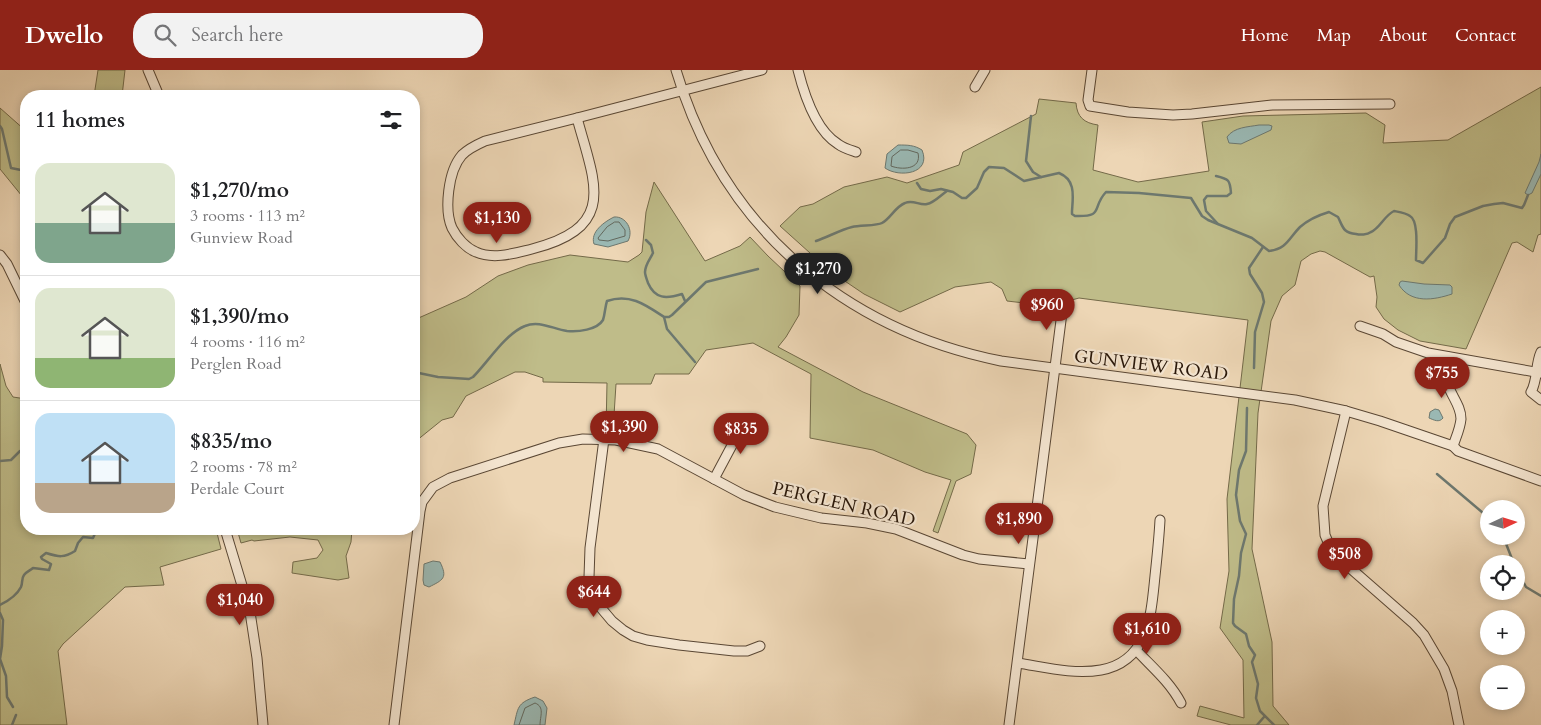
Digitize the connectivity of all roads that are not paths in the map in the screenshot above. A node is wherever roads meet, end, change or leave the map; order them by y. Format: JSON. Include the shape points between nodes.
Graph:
{"nodes":[{"id":1,"x":148,"y":70,"type":"edge"},
{"id":2,"x":676,"y":70,"type":"edge"},
{"id":3,"x":762,"y":70,"type":"edge"},
{"id":4,"x":798,"y":70,"type":"edge"},
{"id":5,"x":985,"y":70,"type":"edge"},
{"id":6,"x":1092,"y":70,"type":"edge"},
{"id":7,"x":975,"y":87,"type":"dead end"},
{"id":8,"x":156,"y":90,"type":"edge"},
{"id":9,"x":682,"y":90,"type":"junction"},
{"id":10,"x":1390,"y":104,"type":"dead end"},
{"id":11,"x":577,"y":118,"type":"junction"},
{"id":12,"x":856,"y":152,"type":"dead end"},
{"id":13,"x":0,"y":255,"type":"edge"},
{"id":14,"x":20,"y":291,"type":"edge"},
{"id":15,"x":1064,"y":297,"type":"dead end"},
{"id":16,"x":1360,"y":326,"type":"dead end"},
{"id":17,"x":1541,"y":352,"type":"edge"},
{"id":18,"x":1448,"y":357,"type":"junction"},
{"id":19,"x":1054,"y":368,"type":"junction"},
{"id":20,"x":1539,"y":373,"type":"edge"},
{"id":21,"x":1541,"y":400,"type":"edge"},
{"id":22,"x":1346,"y":411,"type":"junction"},
{"id":23,"x":746,"y":420,"type":"dead end"},
{"id":24,"x":604,"y":439,"type":"junction"},
{"id":25,"x":1453,"y":446,"type":"junction"},
{"id":26,"x":714,"y":478,"type":"junction"},
{"id":27,"x":1541,"y":481,"type":"edge"},
{"id":28,"x":420,"y":511,"type":"edge"},
{"id":29,"x":1160,"y":520,"type":"dead end"},
{"id":30,"x":227,"y":535,"type":"edge"},
{"id":31,"x":417,"y":535,"type":"edge"},
{"id":32,"x":1029,"y":564,"type":"junction"},
{"id":33,"x":760,"y":646,"type":"dead end"},
{"id":34,"x":1136,"y":650,"type":"junction"},
{"id":35,"x":1018,"y":663,"type":"junction"},
{"id":36,"x":1181,"y":703,"type":"dead end"},
{"id":37,"x":263,"y":725,"type":"edge"},
{"id":38,"x":394,"y":725,"type":"edge"},
{"id":39,"x":1009,"y":725,"type":"edge"},
{"id":40,"x":1459,"y":725,"type":"edge"}],
"edges":[{"from":1,"to":8,"type":"street"},
{"from":2,"to":9,"type":"street","name":"GUNVIEW ROAD"},
{"from":3,"to":9,"type":"street"},
{"from":4,"to":12,"type":"street","via":[[805,94],[828,136]]},
{"from":5,"to":7,"type":"street"},
{"from":6,"to":10,"type":"street","via":[[1090,106],[1128,112],[1173,115],[1272,105]]},
{"from":9,"to":11,"type":"street"},
{"from":9,"to":19,"type":"street","name":"GUNVIEW ROAD","via":[[704,144],[745,208],[793,260],[826,286],[886,322],[948,348],[1001,361]]},
{"from":11,"to":11,"type":"street","via":[[595,199],[585,222],[576,231],[549,244],[503,256],[477,253],[466,246],[452,228],[448,208],[451,177],[462,155],[484,141]]},
{"from":13,"to":14,"type":"street"},
{"from":15,"to":19,"type":"street"},
{"from":16,"to":18,"type":"street","via":[[1412,348]]},
{"from":17,"to":20,"type":"street"},
{"from":18,"to":20,"type":"street"},
{"from":18,"to":25,"type":"street","via":[[1448,386],[1461,420]]},
{"from":19,"to":22,"type":"street","name":"GUNVIEW ROAD","via":[[1295,400]]},
{"from":19,"to":32,"type":"street"},
{"from":20,"to":21,"type":"street","via":[[1531,392]]},
{"from":22,"to":25,"type":"street","name":"GUNVIEW ROAD"},
{"from":22,"to":40,"type":"street","via":[[1323,506],[1325,535],[1341,560],[1424,636],[1444,669]]},
{"from":23,"to":26,"type":"street"},
{"from":24,"to":26,"type":"street","name":"PERGLEN ROAD","via":[[658,449]]},
{"from":24,"to":28,"type":"street","name":"PERGLEN ROAD","via":[[583,438],[548,446],[450,478],[427,493]]},
{"from":24,"to":33,"type":"street","via":[[589,577],[601,608],[623,630],[648,640],[734,652]]},
{"from":25,"to":27,"type":"street","name":"GUNVIEW ROAD","via":[[1458,451]]},
{"from":26,"to":32,"type":"street","name":"PERGLEN ROAD","via":[[744,495],[796,513],[896,528],[963,555]]},
{"from":29,"to":34,"type":"street","via":[[1152,611],[1147,630]]},
{"from":30,"to":37,"type":"street","via":[[250,612]]},
{"from":31,"to":38,"type":"street","name":"PERGLEN ROAD"},
{"from":32,"to":35,"type":"street"},
{"from":34,"to":35,"type":"street","via":[[1120,663],[1101,670],[1070,670]]},
{"from":34,"to":36,"type":"street","via":[[1171,687]]},
{"from":35,"to":39,"type":"street"}]}
